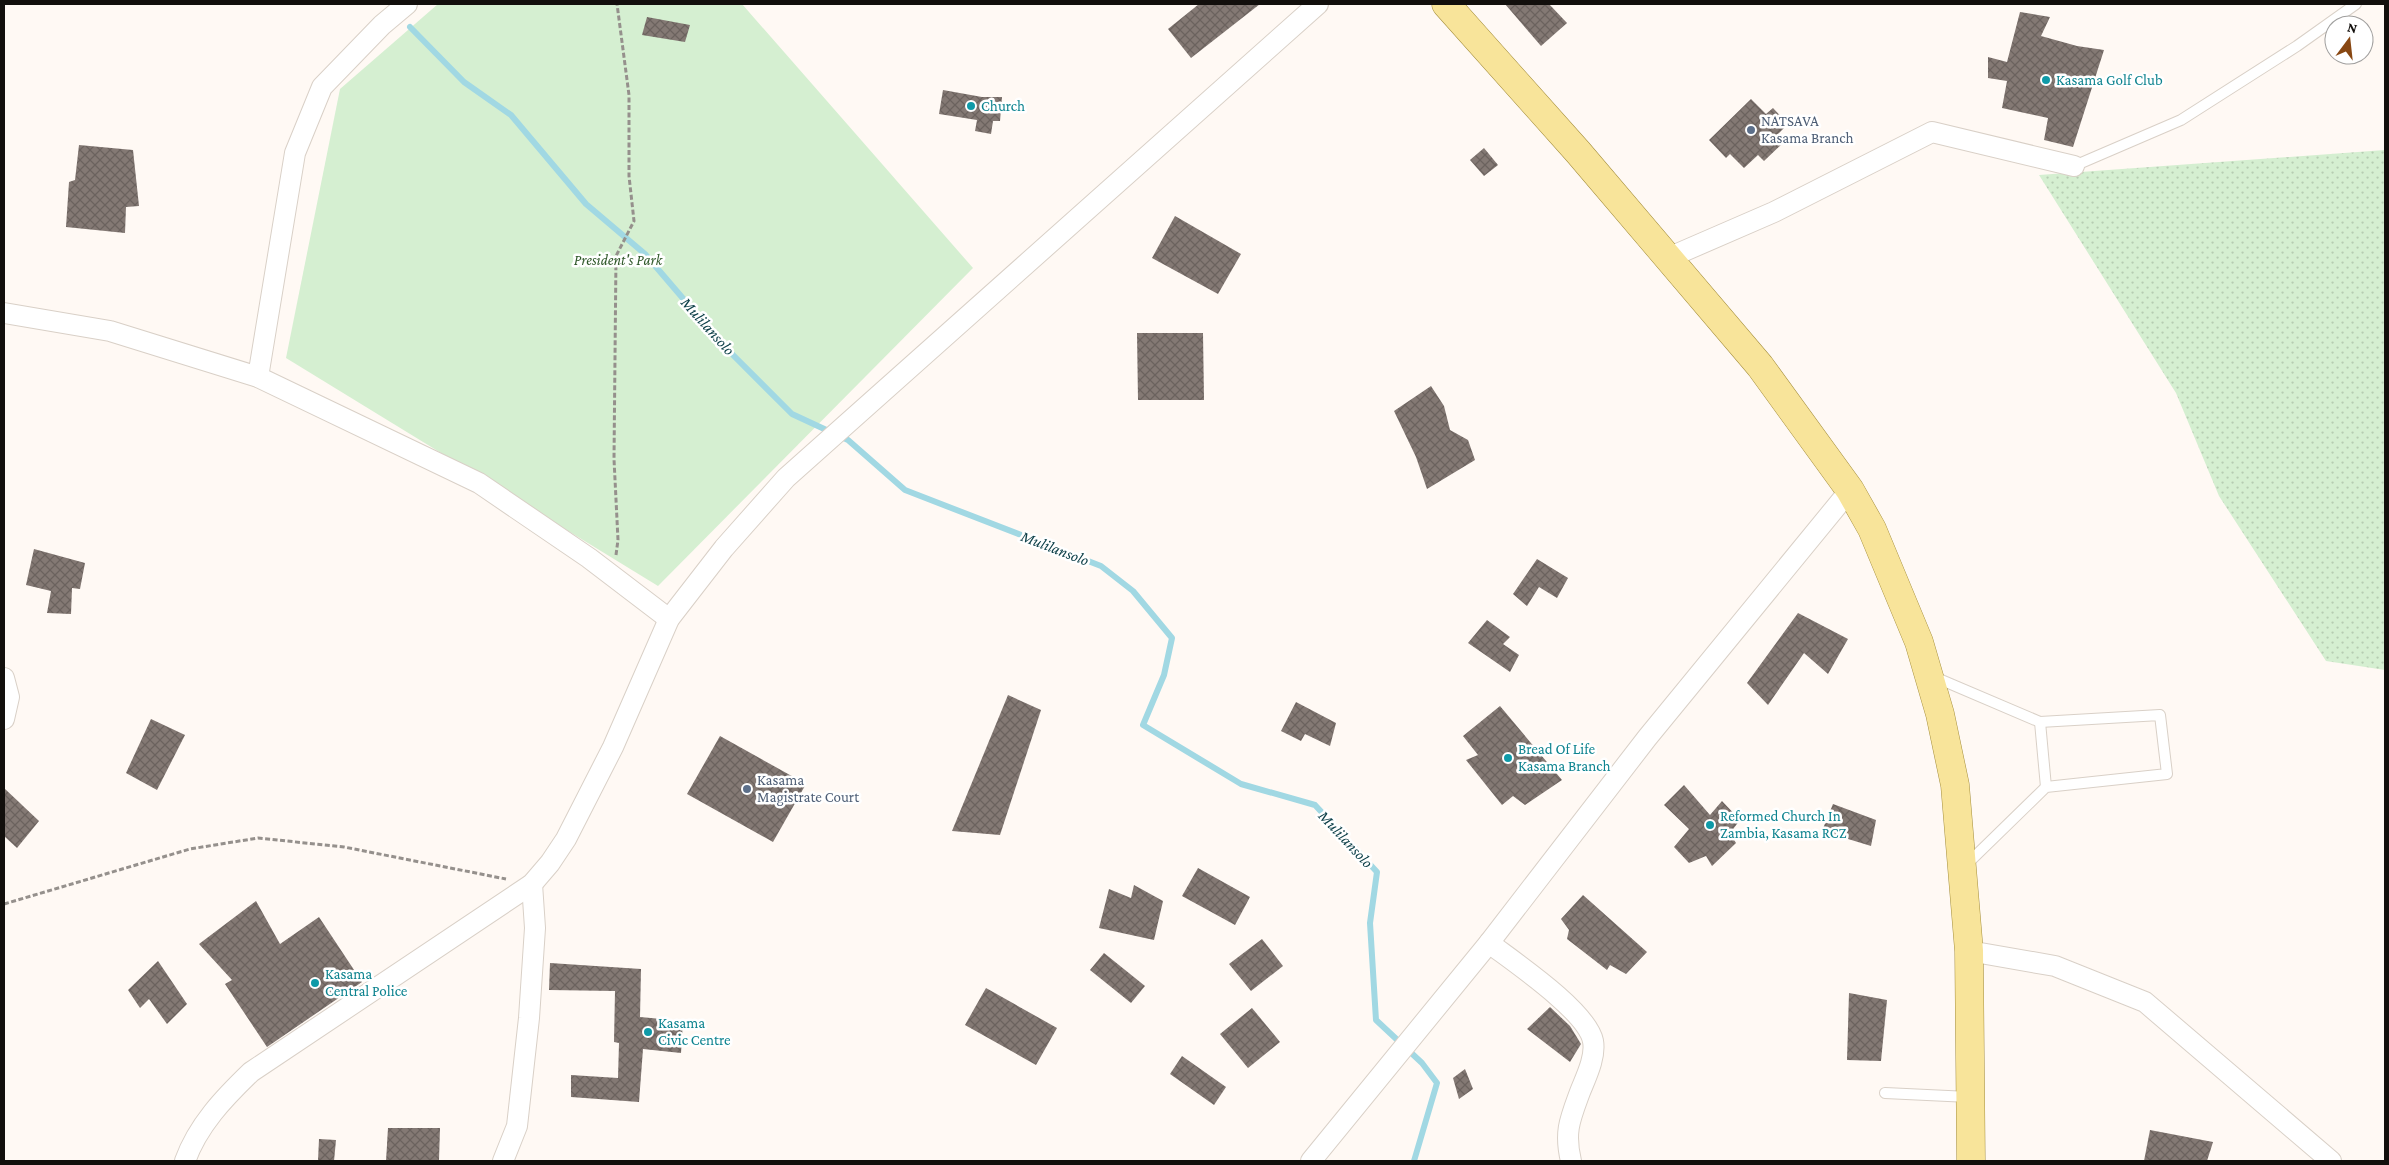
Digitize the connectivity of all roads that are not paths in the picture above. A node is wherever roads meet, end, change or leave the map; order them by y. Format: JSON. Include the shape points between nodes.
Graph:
{"nodes":[{"id":1,"x":407,"y":4,"type":"edge"},
{"id":2,"x":1318,"y":4,"type":"edge"},
{"id":3,"x":1446,"y":4,"type":"edge"},
{"id":4,"x":2356,"y":4,"type":"edge"},
{"id":5,"x":2074,"y":166,"type":"joint"},
{"id":6,"x":1668,"y":258,"type":"junction"},
{"id":7,"x":4,"y":313,"type":"edge"},
{"id":8,"x":258,"y":377,"type":"junction"},
{"id":9,"x":1850,"y":490,"type":"junction"},
{"id":10,"x":669,"y":619,"type":"junction"},
{"id":11,"x":1929,"y":675,"type":"junction"},
{"id":12,"x":4,"y":678,"type":"edge"},
{"id":13,"x":4,"y":719,"type":"edge"},
{"id":14,"x":2040,"y":722,"type":"junction"},
{"id":15,"x":2046,"y":787,"type":"junction"},
{"id":16,"x":1962,"y":869,"type":"junction"},
{"id":17,"x":532,"y":884,"type":"junction"},
{"id":18,"x":1489,"y":943,"type":"junction"},
{"id":19,"x":1969,"y":951,"type":"junction"},
{"id":20,"x":1885,"y":1093,"type":"dead end"},
{"id":21,"x":1970,"y":1097,"type":"junction"},
{"id":22,"x":185,"y":1161,"type":"edge"},
{"id":23,"x":503,"y":1161,"type":"edge"},
{"id":24,"x":1311,"y":1161,"type":"edge"},
{"id":25,"x":1572,"y":1161,"type":"edge"},
{"id":26,"x":1971,"y":1161,"type":"edge"},
{"id":27,"x":2331,"y":1161,"type":"edge"}],
"edges":[{"from":1,"to":8,"type":"street","via":[[382,24],[322,87],[295,153]]},
{"from":2,"to":10,"type":"street","via":[[786,478],[724,548]]},
{"from":3,"to":6,"type":"main road"},
{"from":4,"to":5,"type":"lane","via":[[2182,120]]},
{"from":5,"to":6,"type":"street","via":[[1932,132],[1774,212]]},
{"from":6,"to":9,"type":"main road","via":[[1760,366]]},
{"from":7,"to":8,"type":"street","via":[[110,331]]},
{"from":8,"to":10,"type":"street","via":[[478,483]]},
{"from":9,"to":11,"type":"main road","via":[[1896,582]]},
{"from":9,"to":18,"type":"street","via":[[1647,738]]},
{"from":10,"to":17,"type":"street","via":[[613,746],[570,830],[550,863]]},
{"from":11,"to":14,"type":"lane"},
{"from":11,"to":16,"type":"main road","via":[[1956,785]]},
{"from":12,"to":13,"type":"street","via":[[8,697]]},
{"from":14,"to":15,"type":"lane"},
{"from":14,"to":15,"type":"lane","via":[[2160,714],[2167,774]]},
{"from":15,"to":16,"type":"lane"},
{"from":16,"to":19,"type":"main road"},
{"from":17,"to":22,"type":"street","via":[[251,1072],[216,1106]]},
{"from":17,"to":23,"type":"street","via":[[535,928],[529,1018],[517,1126]]},
{"from":18,"to":24,"type":"street"},
{"from":18,"to":25,"type":"street","via":[[1564,1002],[1583,1021],[1593,1039],[1587,1076],[1566,1133]]},
{"from":19,"to":21,"type":"main road"},
{"from":19,"to":27,"type":"street","via":[[2056,966],[2145,1002]]},
{"from":20,"to":21,"type":"lane"},
{"from":21,"to":26,"type":"main road"}]}
